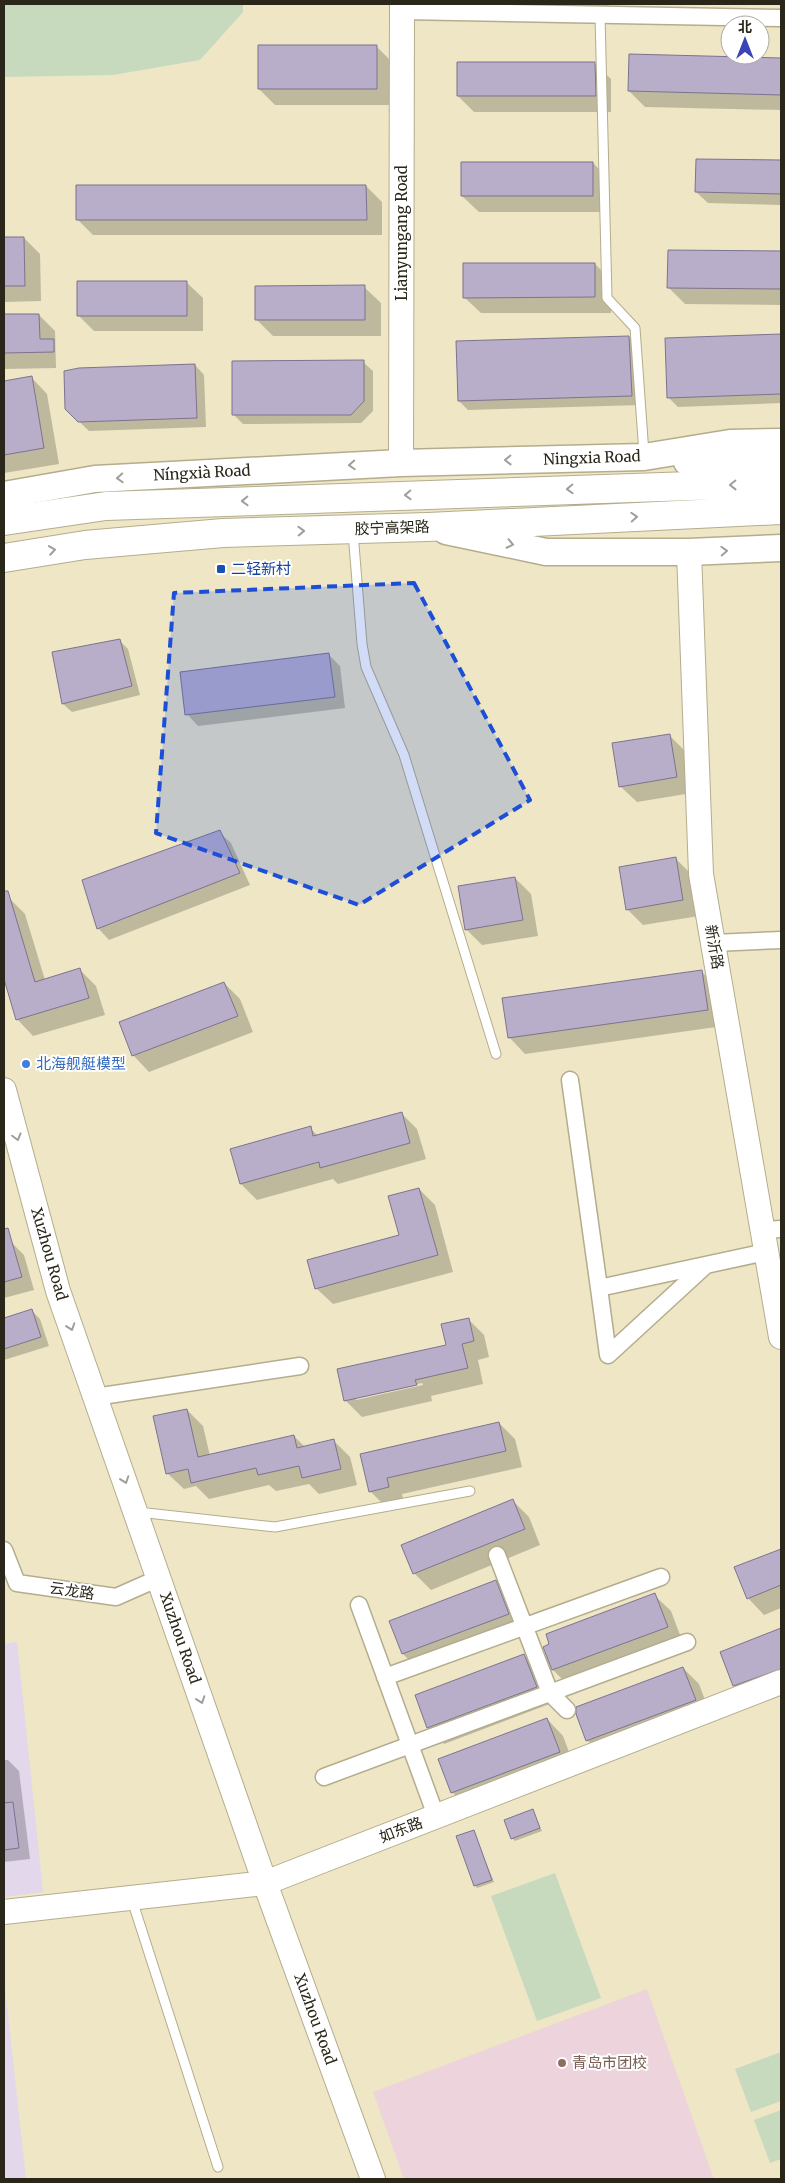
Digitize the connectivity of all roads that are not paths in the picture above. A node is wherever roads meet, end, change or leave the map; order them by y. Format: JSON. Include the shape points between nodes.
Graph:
{"nodes":[{"id":1,"x":402,"y":7,"type":"edge"},
{"id":2,"x":600,"y":15,"type":"junction"},
{"id":3,"x":781,"y":18,"type":"edge"},
{"id":4,"x":781,"y":442,"type":"edge"},
{"id":5,"x":644,"y":457,"type":"junction"},
{"id":6,"x":401,"y":462,"type":"junction"},
{"id":7,"x":781,"y":466,"type":"edge"},
{"id":8,"x":781,"y":483,"type":"edge"},
{"id":9,"x":4,"y":495,"type":"edge"},
{"id":10,"x":781,"y":510,"type":"edge"},
{"id":11,"x":4,"y":521,"type":"edge"},
{"id":12,"x":428,"y":527,"type":"junction"},
{"id":13,"x":353,"y":529,"type":"junction"},
{"id":14,"x":781,"y":548,"type":"edge"},
{"id":15,"x":688,"y":552,"type":"junction"},
{"id":16,"x":4,"y":558,"type":"edge"},
{"id":17,"x":781,"y":940,"type":"edge"},
{"id":18,"x":714,"y":944,"type":"junction"},
{"id":19,"x":496,"y":1054,"type":"dead end"},
{"id":20,"x":570,"y":1080,"type":"dead end"},
{"id":21,"x":4,"y":1090,"type":"edge"},
{"id":22,"x":770,"y":1237,"type":"edge"},
{"id":23,"x":706,"y":1265,"type":"junction"},
{"id":24,"x":599,"y":1288,"type":"junction"},
{"id":25,"x":781,"y":1337,"type":"edge"},
{"id":26,"x":300,"y":1366,"type":"dead end"},
{"id":27,"x":95,"y":1397,"type":"junction"},
{"id":28,"x":470,"y":1491,"type":"dead end"},
{"id":29,"x":135,"y":1511,"type":"junction"},
{"id":30,"x":4,"y":1550,"type":"edge"},
{"id":31,"x":498,"y":1555,"type":"dead end"},
{"id":32,"x":159,"y":1578,"type":"junction"},
{"id":33,"x":661,"y":1578,"type":"dead end"},
{"id":34,"x":359,"y":1606,"type":"dead end"},
{"id":35,"x":525,"y":1627,"type":"junction"},
{"id":36,"x":687,"y":1642,"type":"dead end"},
{"id":37,"x":385,"y":1678,"type":"junction"},
{"id":38,"x":781,"y":1682,"type":"edge"},
{"id":39,"x":550,"y":1693,"type":"junction"},
{"id":40,"x":567,"y":1710,"type":"dead end"},
{"id":41,"x":410,"y":1745,"type":"junction"},
{"id":42,"x":324,"y":1777,"type":"dead end"},
{"id":43,"x":436,"y":1816,"type":"junction"},
{"id":44,"x":265,"y":1882,"type":"junction"},
{"id":45,"x":131,"y":1897,"type":"junction"},
{"id":46,"x":4,"y":1912,"type":"edge"},
{"id":47,"x":218,"y":2167,"type":"dead end"},
{"id":48,"x":373,"y":2179,"type":"edge"}],
"edges":[{"from":1,"to":2,"type":"street"},
{"from":1,"to":6,"type":"street","name":"Lianyungang Road"},
{"from":2,"to":3,"type":"street"},
{"from":2,"to":5,"type":"lane","via":[[607,298],[635,328]]},
{"from":4,"to":5,"type":"main road","name":"Ningxia Road","via":[[730,443]]},
{"from":5,"to":6,"type":"main road","name":"Ningxia Road","one_way":true},
{"from":5,"to":7,"type":"main road"},
{"from":6,"to":9,"type":"main road","name":"Níngxià Road","one_way":true,"via":[[95,479]]},
{"from":8,"to":11,"type":"highway","one_way":true,"via":[[106,506]]},
{"from":12,"to":10,"type":"highway","name":"胶宁高架路","one_way":true},
{"from":12,"to":13,"type":"highway","name":"胶宁高架路"},
{"from":12,"to":15,"type":"main road","one_way":true,"via":[[546,552]]},
{"from":16,"to":13,"type":"highway","name":"胶宁高架路","one_way":true,"via":[[85,545],[224,533]]},
{"from":13,"to":19,"type":"lane","via":[[366,667],[404,755]]},
{"from":15,"to":14,"type":"main road","one_way":true},
{"from":15,"to":18,"type":"street","name":"新沂路","via":[[701,874]]},
{"from":17,"to":18,"type":"street"},
{"from":18,"to":22,"type":"street","name":"新沂路"},
{"from":20,"to":24,"type":"street"},
{"from":21,"to":27,"type":"street","name":"Xuzhou Road","one_way":true,"via":[[58,1291]]},
{"from":22,"to":23,"type":"street"},
{"from":22,"to":25,"type":"street","name":"新沂路"},
{"from":23,"to":24,"type":"street"},
{"from":23,"to":24,"type":"street","via":[[608,1355]]},
{"from":26,"to":27,"type":"street"},
{"from":27,"to":29,"type":"street","name":"Xuzhou Road","one_way":true},
{"from":28,"to":29,"type":"lane","via":[[275,1527]]},
{"from":29,"to":32,"type":"street","name":"Xuzhou Road"},
{"from":30,"to":32,"type":"street","name":"云龙路","via":[[17,1583],[116,1597]]},
{"from":31,"to":35,"type":"street"},
{"from":32,"to":44,"type":"street","name":"Xuzhou Road","one_way":true},
{"from":33,"to":35,"type":"street"},
{"from":34,"to":37,"type":"street"},
{"from":35,"to":37,"type":"street"},
{"from":35,"to":39,"type":"street"},
{"from":36,"to":39,"type":"street"},
{"from":37,"to":41,"type":"street"},
{"from":38,"to":43,"type":"street","name":"如东路"},
{"from":39,"to":40,"type":"street"},
{"from":39,"to":41,"type":"street"},
{"from":41,"to":42,"type":"street"},
{"from":41,"to":43,"type":"street"},
{"from":43,"to":44,"type":"street","name":"如东路"},
{"from":44,"to":45,"type":"street","name":"如东路"},
{"from":44,"to":48,"type":"street","name":"Xuzhou Road"},
{"from":45,"to":46,"type":"street","name":"如东路"},
{"from":45,"to":47,"type":"lane"}]}
